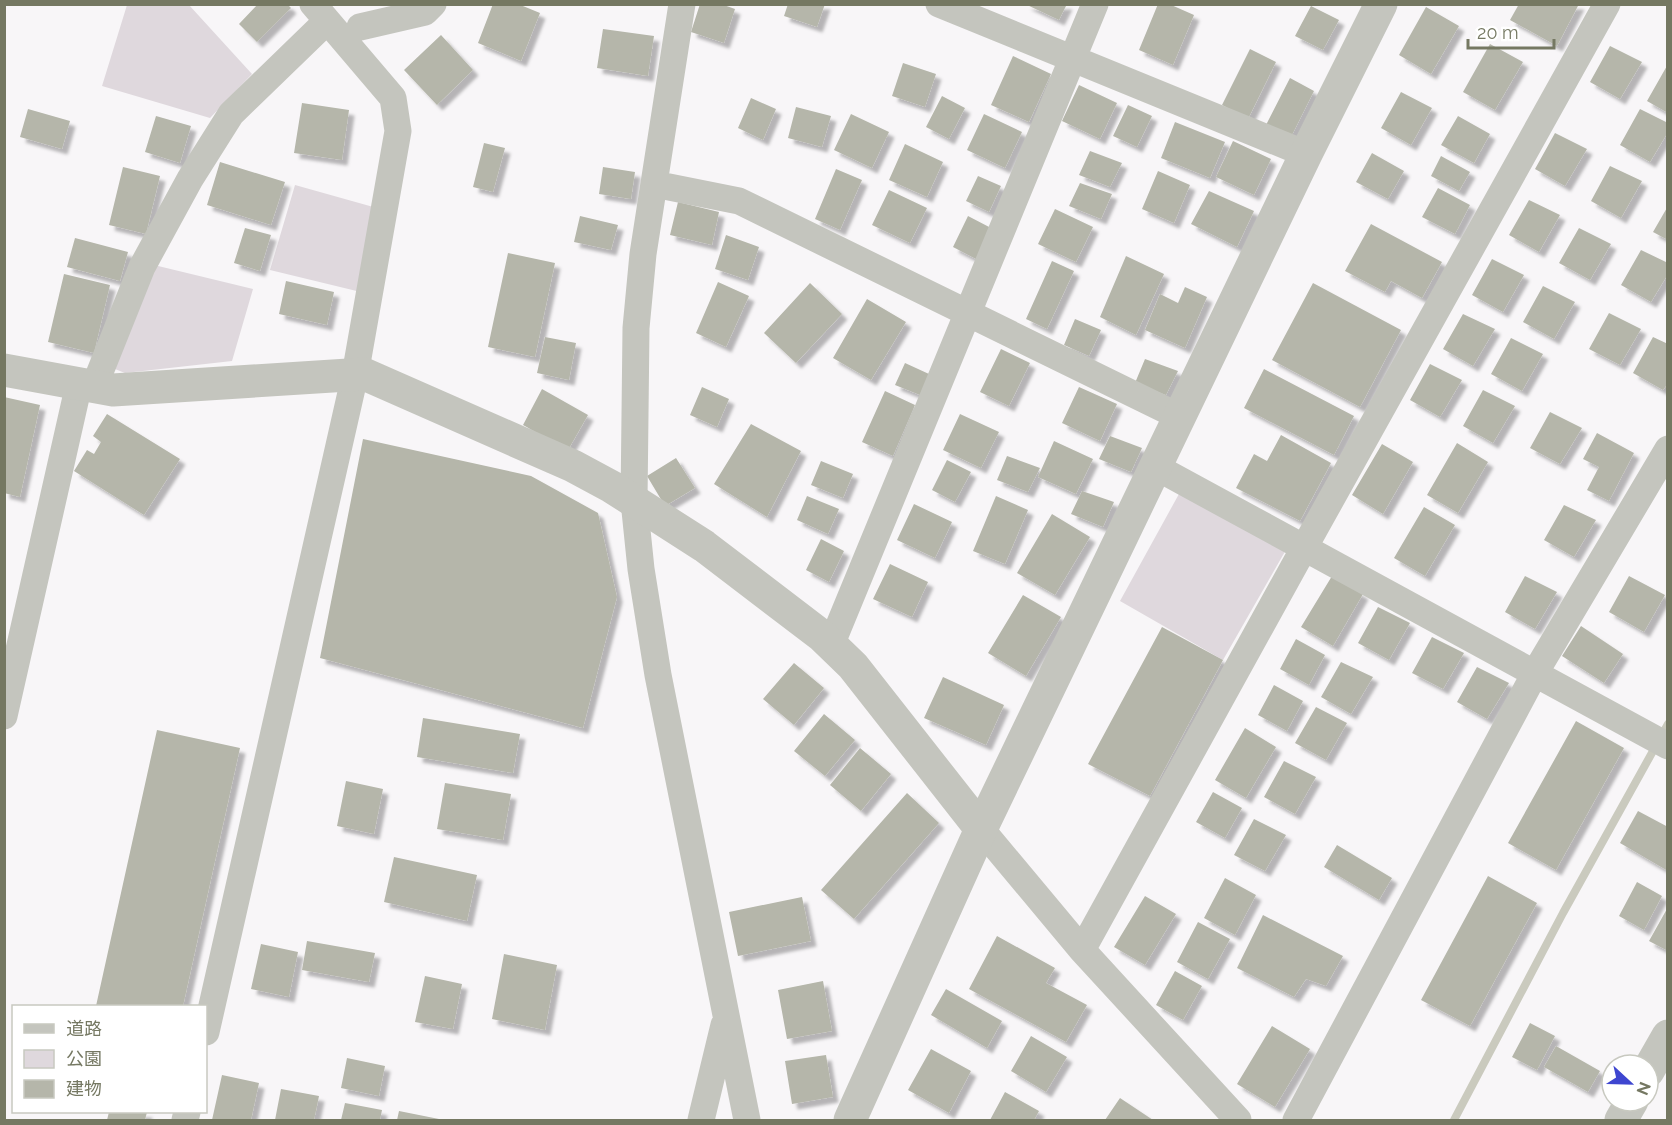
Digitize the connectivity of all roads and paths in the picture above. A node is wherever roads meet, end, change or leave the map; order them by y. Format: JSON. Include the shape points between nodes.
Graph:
{"nodes":[{"id":1,"x":433,"y":4,"type":"edge"},
{"id":2,"x":682,"y":4,"type":"edge"},
{"id":3,"x":939,"y":4,"type":"edge"},
{"id":4,"x":1095,"y":4,"type":"edge"},
{"id":5,"x":1381,"y":4,"type":"edge"},
{"id":6,"x":1607,"y":4,"type":"edge"},
{"id":7,"x":341,"y":17,"type":"edge"},
{"id":8,"x":1072,"y":59,"type":"junction"},
{"id":9,"x":1306,"y":154,"type":"junction"},
{"id":10,"x":654,"y":184,"type":"junction"},
{"id":11,"x":968,"y":312,"type":"junction"},
{"id":12,"x":4,"y":370,"type":"edge"},
{"id":13,"x":355,"y":375,"type":"junction"},
{"id":14,"x":87,"y":385,"type":"junction"},
{"id":15,"x":1180,"y":417,"type":"junction"},
{"id":16,"x":1668,"y":449,"type":"edge"},
{"id":17,"x":1156,"y":467,"type":"junction"},
{"id":18,"x":634,"y":501,"type":"junction"},
{"id":19,"x":1304,"y":548,"type":"junction"},
{"id":20,"x":831,"y":645,"type":"junction"},
{"id":21,"x":1535,"y":673,"type":"junction"},
{"id":22,"x":4,"y":716,"type":"edge"},
{"id":23,"x":1668,"y":746,"type":"edge"},
{"id":24,"x":981,"y":829,"type":"junction"},
{"id":25,"x":1082,"y":950,"type":"junction"},
{"id":26,"x":726,"y":1018,"type":"junction"},
{"id":27,"x":207,"y":1028,"type":"edge"},
{"id":28,"x":1668,"y":1036,"type":"edge"},
{"id":29,"x":1658,"y":1053,"type":"edge"},
{"id":30,"x":701,"y":1120,"type":"edge"},
{"id":31,"x":747,"y":1120,"type":"edge"},
{"id":32,"x":850,"y":1120,"type":"edge"},
{"id":33,"x":1238,"y":1120,"type":"edge"},
{"id":34,"x":1296,"y":1120,"type":"edge"}],
"edges":[{"from":1,"to":7,"type":"street","via":[[425,12]]},
{"from":2,"to":10,"type":"street"},
{"from":3,"to":8,"type":"street"},
{"from":4,"to":8,"type":"street"},
{"from":5,"to":9,"type":"street"},
{"from":6,"to":19,"type":"street"},
{"from":7,"to":13,"type":"street","via":[[393,98],[398,131]]},
{"from":7,"to":14,"type":"street","via":[[231,114],[190,178],[142,267]]},
{"from":8,"to":9,"type":"street"},
{"from":8,"to":11,"type":"street"},
{"from":9,"to":15,"type":"street"},
{"from":10,"to":11,"type":"street","via":[[739,201]]},
{"from":10,"to":18,"type":"street","via":[[636,328]]},
{"from":11,"to":15,"type":"street"},
{"from":11,"to":20,"type":"street"},
{"from":12,"to":14,"type":"street"},
{"from":13,"to":14,"type":"street","via":[[113,390]]},
{"from":13,"to":18,"type":"street","via":[[364,374],[573,466]]},
{"from":13,"to":27,"type":"street"},
{"from":14,"to":22,"type":"street"},
{"from":15,"to":17,"type":"street"},
{"from":16,"to":21,"type":"street"},
{"from":17,"to":19,"type":"street"},
{"from":17,"to":24,"type":"street"},
{"from":18,"to":20,"type":"street","via":[[704,546]]},
{"from":18,"to":26,"type":"street","via":[[658,675]]},
{"from":19,"to":21,"type":"street"},
{"from":19,"to":25,"type":"street"},
{"from":20,"to":24,"type":"street","via":[[853,666]]},
{"from":21,"to":23,"type":"street"},
{"from":21,"to":34,"type":"street"},
{"from":24,"to":25,"type":"street"},
{"from":24,"to":32,"type":"street"},
{"from":25,"to":33,"type":"street"},
{"from":26,"to":30,"type":"street"},
{"from":26,"to":31,"type":"street"},
{"from":28,"to":29,"type":"street"}]}
